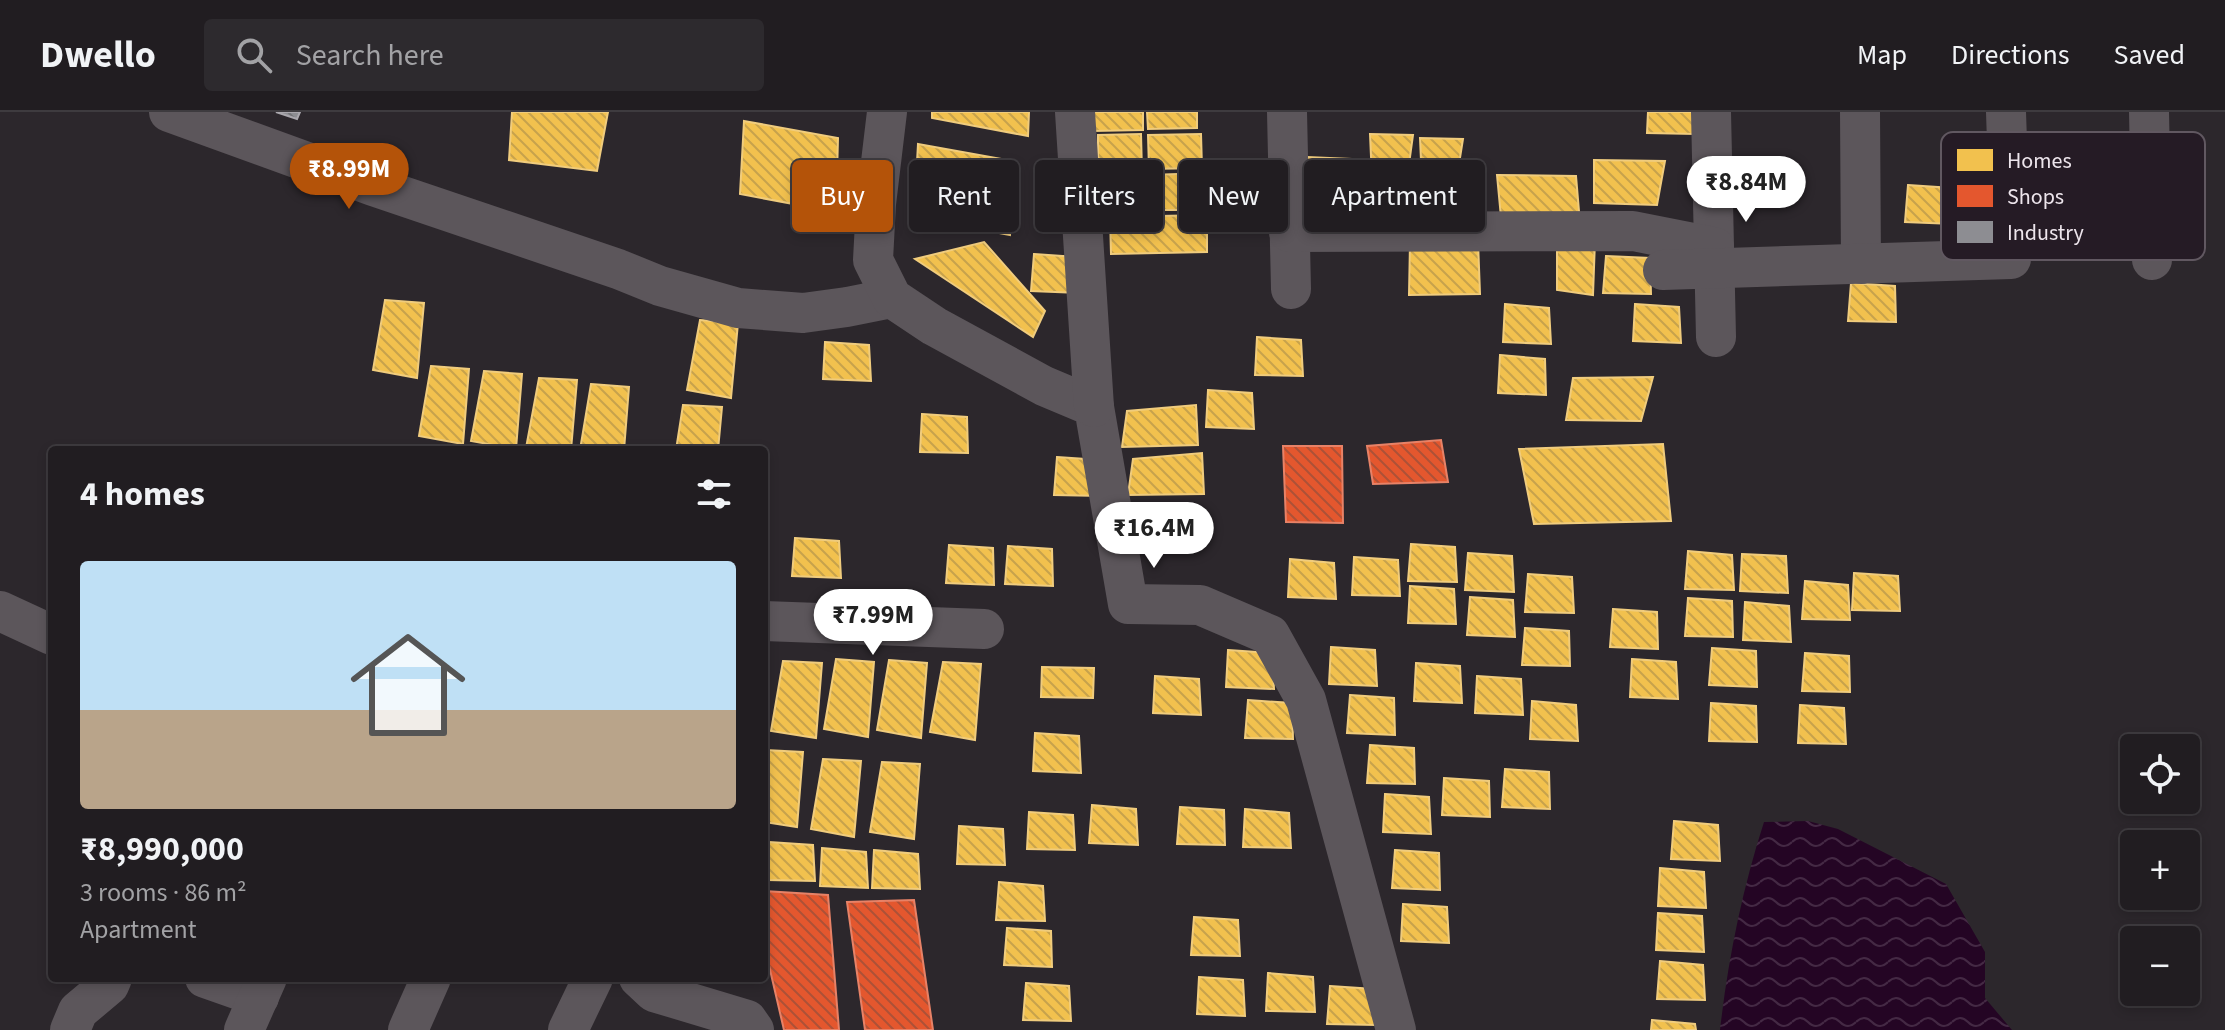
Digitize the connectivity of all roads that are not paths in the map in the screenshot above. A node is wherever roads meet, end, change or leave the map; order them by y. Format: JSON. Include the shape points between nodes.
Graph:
{"nodes":[{"id":1,"x":169,"y":112,"type":"edge"},
{"id":2,"x":887,"y":112,"type":"edge"},
{"id":3,"x":1075,"y":112,"type":"edge"},
{"id":4,"x":1287,"y":112,"type":"edge"},
{"id":5,"x":1711,"y":112,"type":"edge"},
{"id":6,"x":1860,"y":112,"type":"edge"},
{"id":7,"x":2006,"y":112,"type":"edge"},
{"id":8,"x":2149,"y":112,"type":"edge"},
{"id":9,"x":2007,"y":132,"type":"edge"},
{"id":10,"x":2149,"y":132,"type":"edge"},
{"id":11,"x":1289,"y":232,"type":"junction"},
{"id":12,"x":1714,"y":258,"type":"junction"},
{"id":13,"x":1981,"y":260,"type":"edge"},
{"id":14,"x":1861,"y":264,"type":"junction"},
{"id":15,"x":1663,"y":270,"type":"dead end"},
{"id":16,"x":1291,"y":289,"type":"dead end"},
{"id":17,"x":892,"y":298,"type":"junction"},
{"id":18,"x":1716,"y":337,"type":"dead end"},
{"id":19,"x":1094,"y":407,"type":"junction"},
{"id":20,"x":0,"y":611,"type":"edge"},
{"id":21,"x":768,"y":621,"type":"edge"},
{"id":22,"x":984,"y":629,"type":"dead end"},
{"id":23,"x":48,"y":633,"type":"edge"},
{"id":24,"x":114,"y":982,"type":"edge"},
{"id":25,"x":211,"y":982,"type":"edge"},
{"id":26,"x":429,"y":982,"type":"edge"},
{"id":27,"x":591,"y":982,"type":"edge"},
{"id":28,"x":643,"y":982,"type":"edge"},
{"id":29,"x":253,"y":1012,"type":"edge"},
{"id":30,"x":70,"y":1030,"type":"edge"},
{"id":31,"x":408,"y":1030,"type":"edge"},
{"id":32,"x":568,"y":1030,"type":"edge"},
{"id":33,"x":754,"y":1030,"type":"edge"},
{"id":34,"x":1396,"y":1030,"type":"edge"}],
"edges":[{"from":1,"to":17,"type":"street","via":[[660,286],[738,308],[803,313]]},
{"from":2,"to":17,"type":"street","via":[[873,260]]},
{"from":3,"to":19,"type":"street"},
{"from":4,"to":11,"type":"street"},
{"from":5,"to":12,"type":"street"},
{"from":6,"to":14,"type":"street"},
{"from":7,"to":9,"type":"street"},
{"from":8,"to":10,"type":"street"},
{"from":11,"to":12,"type":"street","via":[[1633,231]]},
{"from":11,"to":16,"type":"street"},
{"from":12,"to":14,"type":"street"},
{"from":12,"to":15,"type":"street"},
{"from":12,"to":18,"type":"street"},
{"from":13,"to":14,"type":"street"},
{"from":17,"to":19,"type":"street","via":[[1044,386]]},
{"from":19,"to":34,"type":"street","via":[[1128,604],[1200,605],[1270,635],[1306,700]]},
{"from":20,"to":23,"type":"street"},
{"from":21,"to":22,"type":"street"},
{"from":24,"to":30,"type":"street","via":[[78,1011]]},
{"from":25,"to":29,"type":"street"},
{"from":26,"to":31,"type":"street"},
{"from":27,"to":32,"type":"street"},
{"from":28,"to":33,"type":"street","via":[[654,992],[747,1020]]}]}
